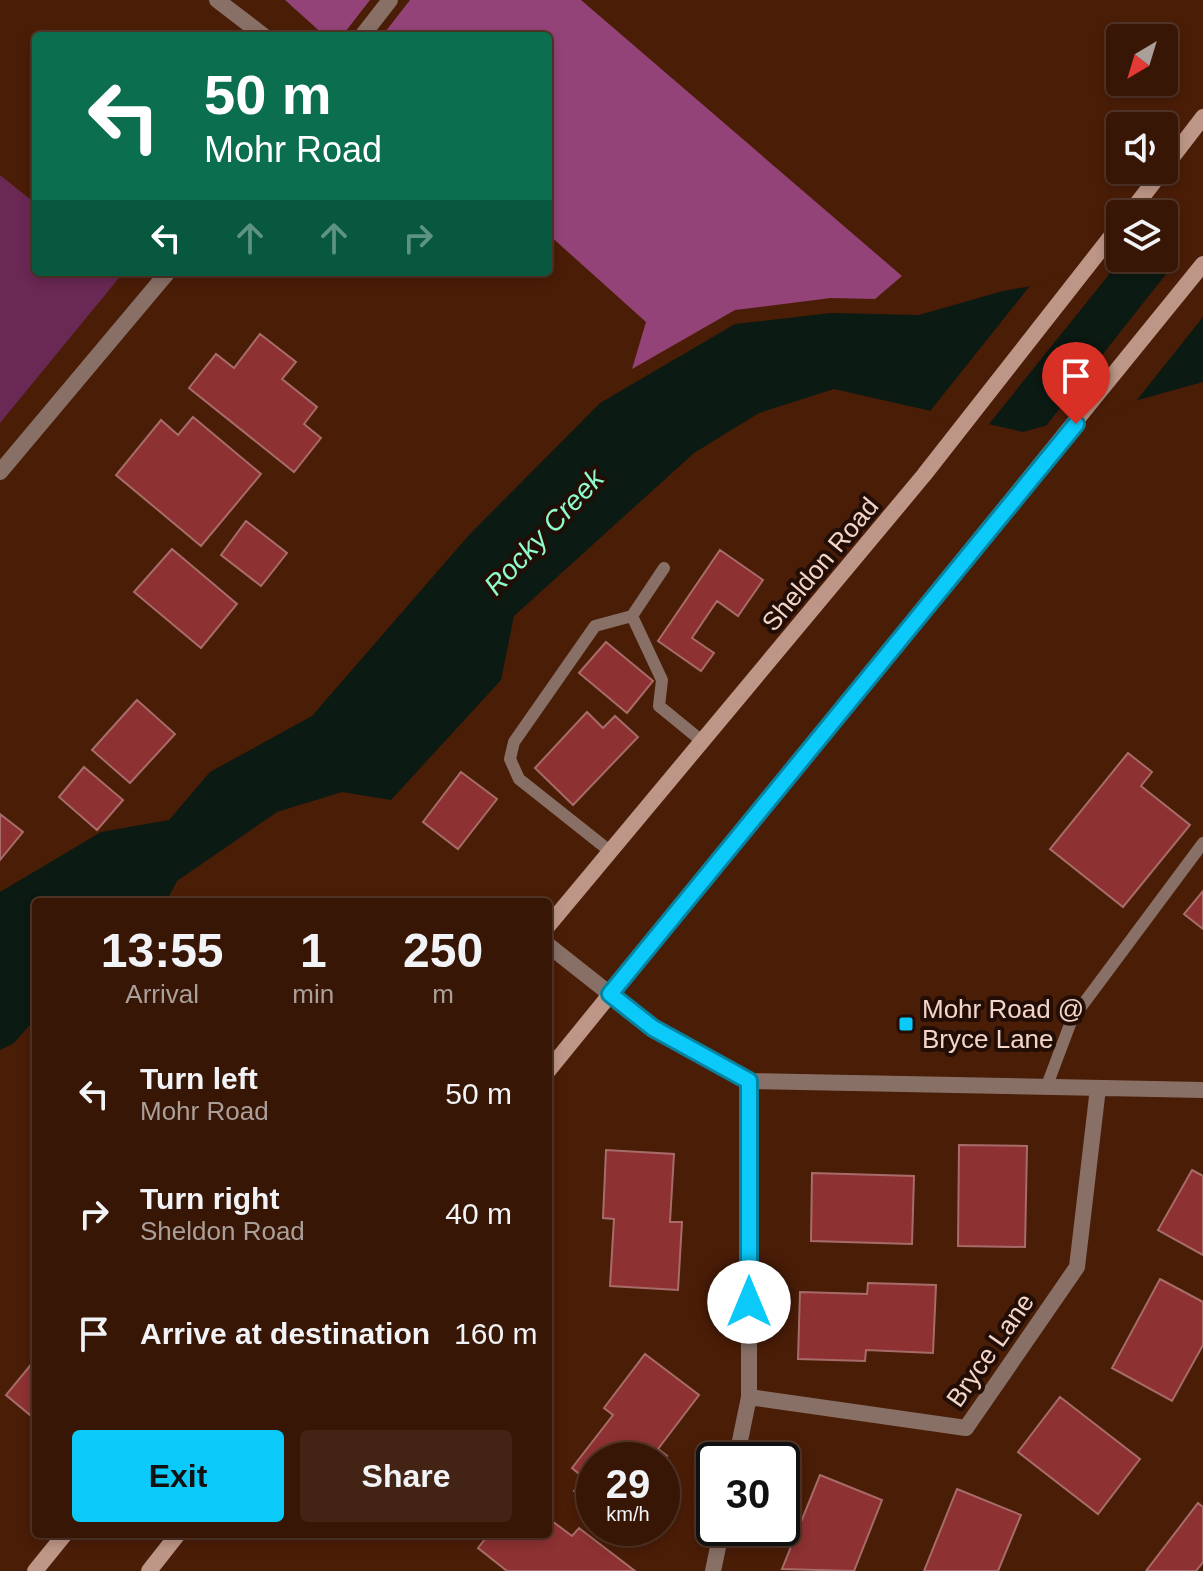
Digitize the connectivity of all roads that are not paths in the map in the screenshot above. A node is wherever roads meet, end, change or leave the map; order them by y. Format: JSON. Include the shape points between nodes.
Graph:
{"nodes":[{"id":1,"x":217,"y":0,"type":"edge"},
{"id":2,"x":390,"y":0,"type":"edge"},
{"id":3,"x":259,"y":32,"type":"edge"},
{"id":4,"x":365,"y":32,"type":"edge"},
{"id":5,"x":1203,"y":117,"type":"edge"},
{"id":6,"x":1178,"y":150,"type":"edge"},
{"id":7,"x":1106,"y":243,"type":"edge"},
{"id":8,"x":1203,"y":264,"type":"edge"},
{"id":9,"x":165,"y":276,"type":"edge"},
{"id":10,"x":0,"y":472,"type":"edge"},
{"id":11,"x":664,"y":568,"type":"dead end"},
{"id":12,"x":632,"y":616,"type":"junction"},
{"id":13,"x":703,"y":742,"type":"junction"},
{"id":14,"x":1203,"y":843,"type":"edge"},
{"id":15,"x":611,"y":852,"type":"junction"},
{"id":16,"x":552,"y":921,"type":"edge"},
{"id":17,"x":552,"y":948,"type":"edge"},
{"id":18,"x":610,"y":994,"type":"junction"},
{"id":19,"x":552,"y":1066,"type":"edge"},
{"id":20,"x":749,"y":1081,"type":"junction"},
{"id":21,"x":1046,"y":1088,"type":"junction"},
{"id":22,"x":1098,"y":1088,"type":"junction"},
{"id":23,"x":1203,"y":1090,"type":"edge"},
{"id":24,"x":749,"y":1397,"type":"junction"},
{"id":25,"x":740,"y":1442,"type":"edge"},
{"id":26,"x":62,"y":1538,"type":"edge"},
{"id":27,"x":175,"y":1538,"type":"edge"},
{"id":28,"x":718,"y":1546,"type":"edge"},
{"id":29,"x":35,"y":1571,"type":"edge"},
{"id":30,"x":149,"y":1571,"type":"edge"},
{"id":31,"x":713,"y":1571,"type":"edge"}],
"edges":[{"from":1,"to":3,"type":"street"},
{"from":2,"to":4,"type":"street"},
{"from":5,"to":6,"type":"main road"},
{"from":7,"to":13,"type":"main road","name":"Sheldon Road","via":[[924,475]]},
{"from":8,"to":18,"type":"main road"},
{"from":9,"to":10,"type":"street"},
{"from":11,"to":12,"type":"lane"},
{"from":12,"to":13,"type":"lane","via":[[662,680],[659,706]]},
{"from":12,"to":15,"type":"lane","via":[[595,626],[514,742],[510,759],[519,779]]},
{"from":13,"to":15,"type":"main road","name":"Sheldon Road"},
{"from":14,"to":21,"type":"lane","via":[[1072,1019]]},
{"from":15,"to":16,"type":"main road","name":"Sheldon Road"},
{"from":17,"to":18,"type":"street"},
{"from":18,"to":19,"type":"main road"},
{"from":18,"to":20,"type":"street","via":[[653,1028]]},
{"from":20,"to":21,"type":"street"},
{"from":20,"to":24,"type":"street"},
{"from":21,"to":22,"type":"street"},
{"from":22,"to":23,"type":"street"},
{"from":22,"to":24,"type":"street","name":"Bryce Lane","via":[[1077,1267],[966,1428]]},
{"from":24,"to":25,"type":"street"},
{"from":26,"to":29,"type":"main road"},
{"from":27,"to":30,"type":"main road"},
{"from":28,"to":31,"type":"street"}]}
